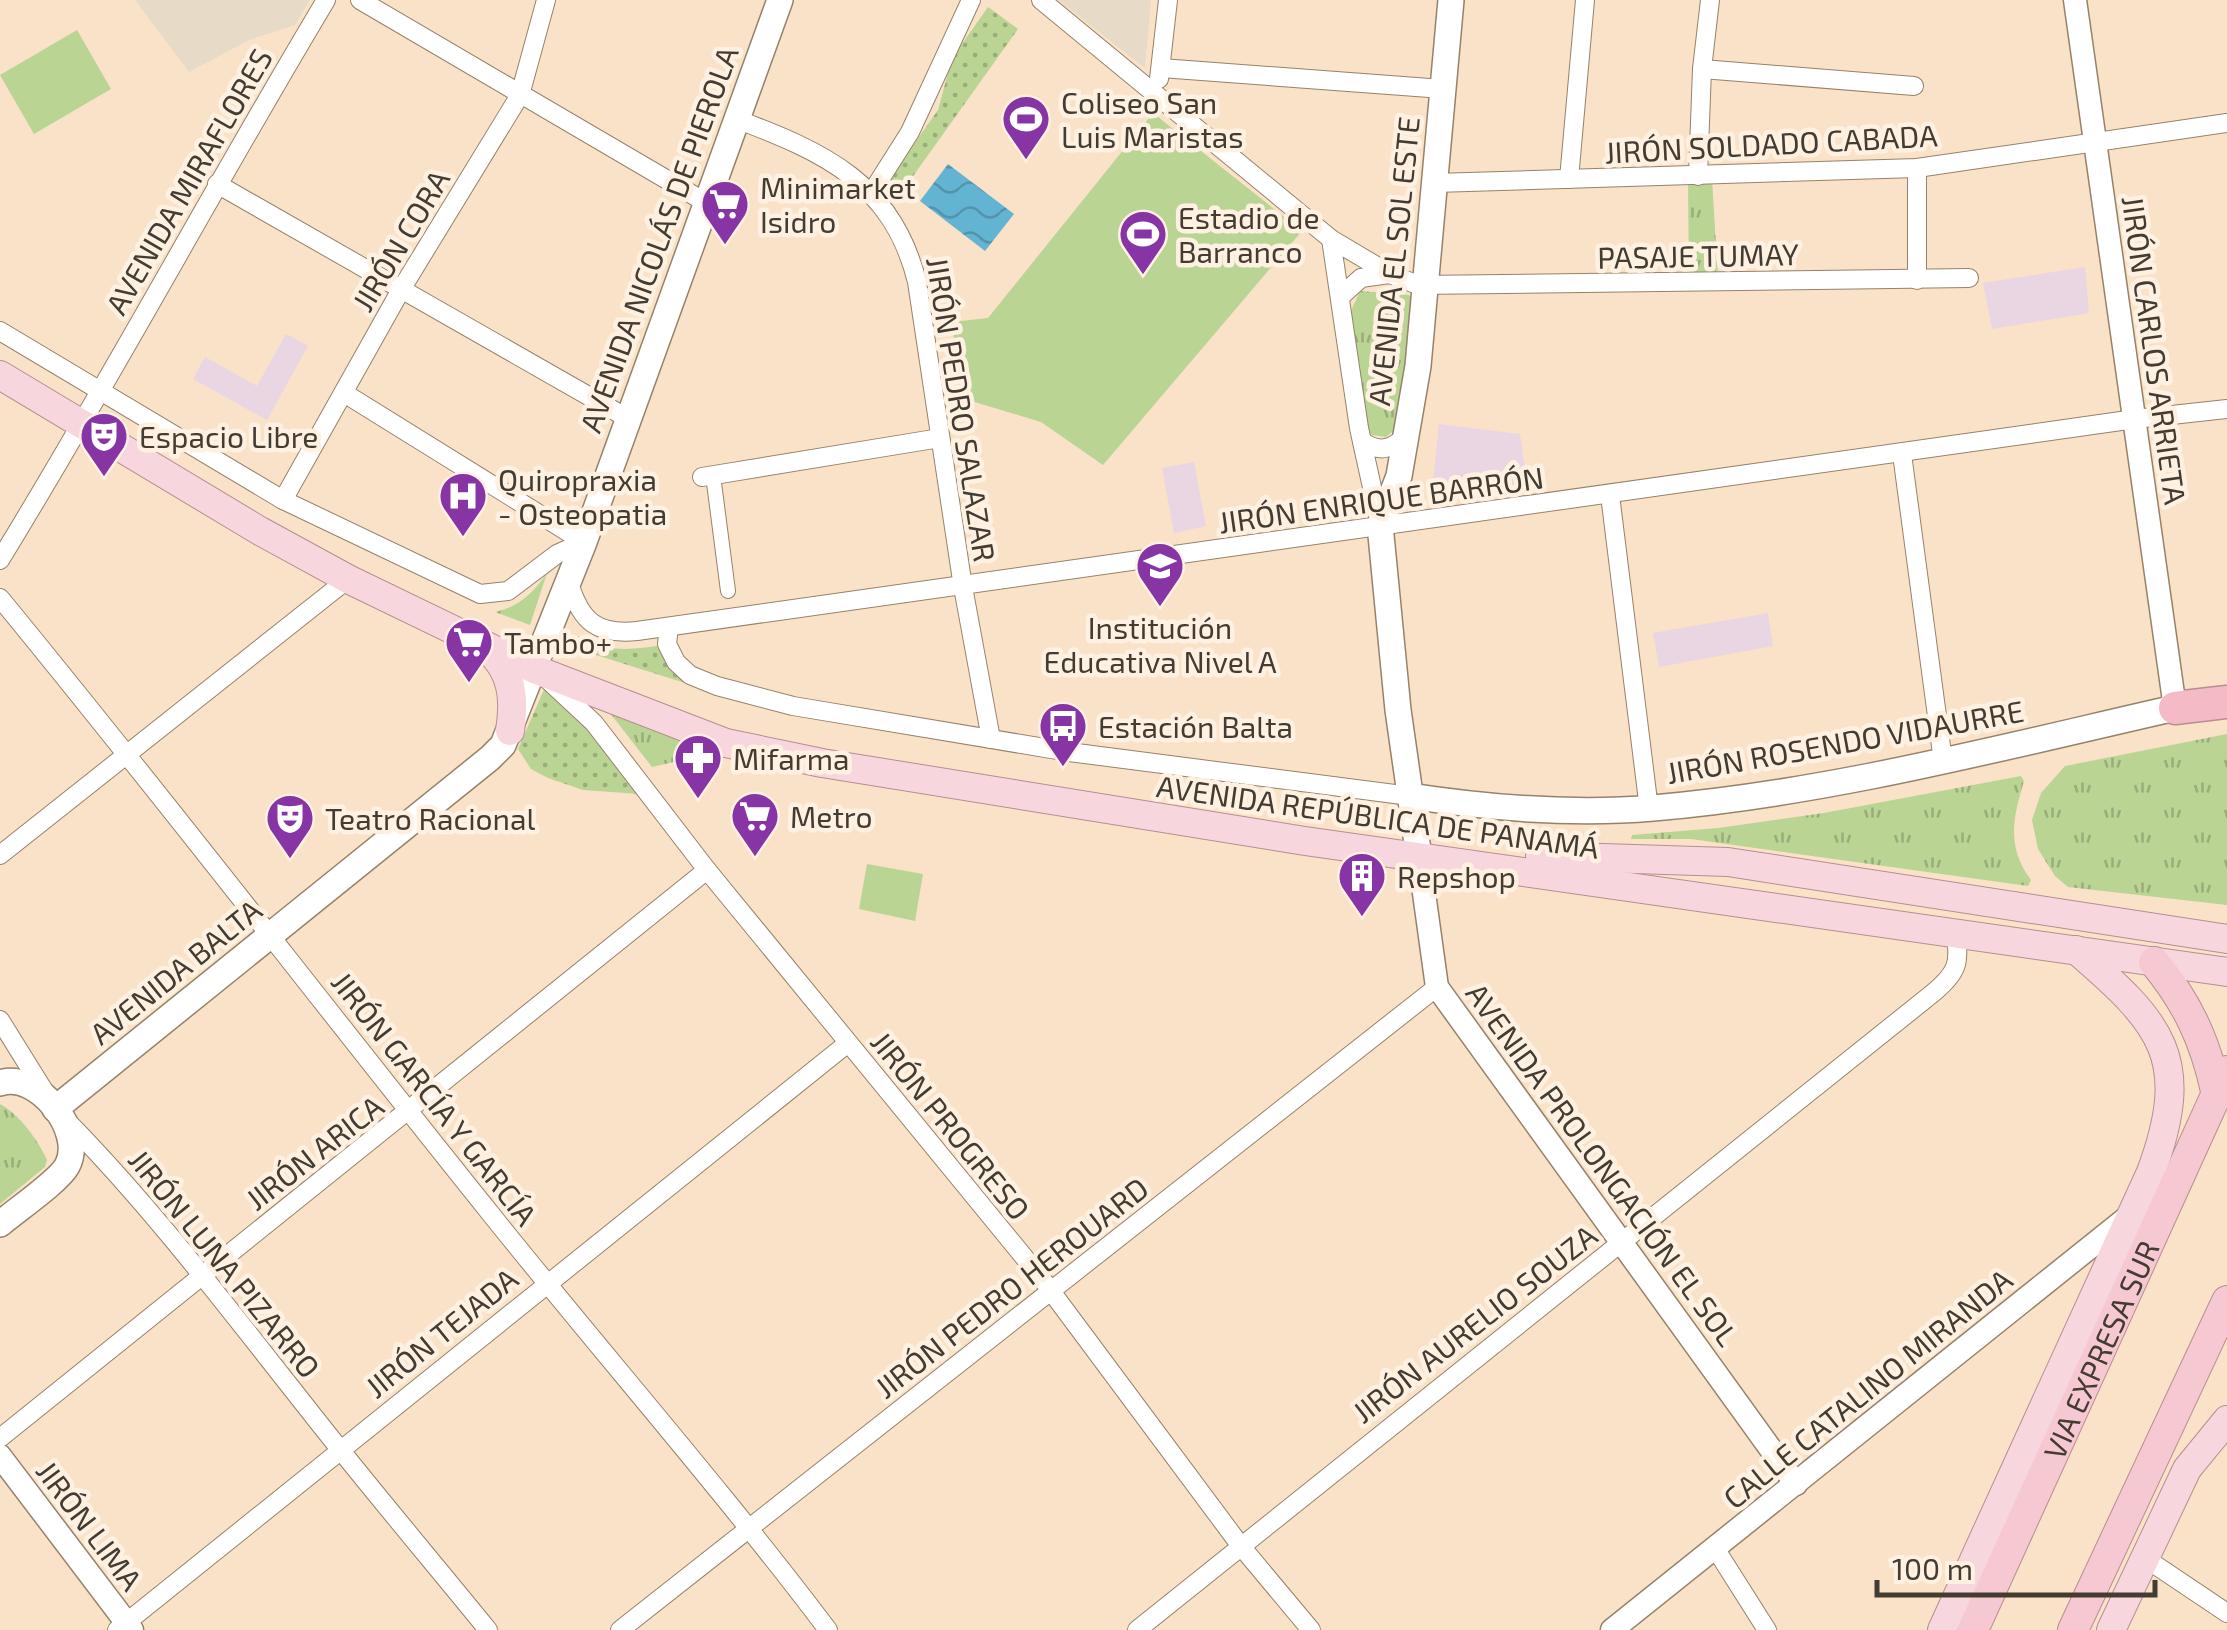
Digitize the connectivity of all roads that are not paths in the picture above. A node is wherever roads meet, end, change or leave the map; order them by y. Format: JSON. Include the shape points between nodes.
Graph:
{"nodes":[{"id":1,"x":326,"y":0,"type":"edge"},
{"id":2,"x":360,"y":0,"type":"edge"},
{"id":3,"x":546,"y":0,"type":"edge"},
{"id":4,"x":780,"y":0,"type":"edge"},
{"id":5,"x":971,"y":0,"type":"edge"},
{"id":6,"x":1042,"y":0,"type":"edge"},
{"id":7,"x":1168,"y":0,"type":"edge"},
{"id":8,"x":1451,"y":0,"type":"edge"},
{"id":9,"x":1585,"y":0,"type":"edge"},
{"id":10,"x":1710,"y":0,"type":"edge"},
{"id":11,"x":2075,"y":0,"type":"edge"},
{"id":12,"x":1160,"y":68,"type":"junction"},
{"id":13,"x":1702,"y":69,"type":"junction"},
{"id":14,"x":1914,"y":86,"type":"dead end"},
{"id":15,"x":1443,"y":90,"type":"junction"},
{"id":16,"x":520,"y":95,"type":"junction"},
{"id":17,"x":1158,"y":96,"type":"junction"},
{"id":18,"x":736,"y":119,"type":"junction"},
{"id":19,"x":2227,"y":124,"type":"edge"},
{"id":20,"x":2095,"y":140,"type":"junction"},
{"id":21,"x":1917,"y":168,"type":"junction"},
{"id":22,"x":1698,"y":176,"type":"junction"},
{"id":23,"x":1569,"y":179,"type":"junction"},
{"id":24,"x":1436,"y":183,"type":"junction"},
{"id":25,"x":217,"y":184,"type":"junction"},
{"id":26,"x":872,"y":192,"type":"junction"},
{"id":27,"x":705,"y":202,"type":"junction"},
{"id":28,"x":1331,"y":239,"type":"junction"},
{"id":29,"x":1390,"y":274,"type":"junction"},
{"id":30,"x":1969,"y":278,"type":"dead end"},
{"id":31,"x":1918,"y":280,"type":"junction"},
{"id":32,"x":1427,"y":286,"type":"junction"},
{"id":33,"x":402,"y":288,"type":"junction"},
{"id":34,"x":1340,"y":297,"type":"junction"},
{"id":35,"x":0,"y":331,"type":"edge"},
{"id":36,"x":0,"y":375,"type":"edge"},
{"id":37,"x":99,"y":391,"type":"junction"},
{"id":38,"x":344,"y":394,"type":"junction"},
{"id":39,"x":2227,"y":408,"type":"edge"},
{"id":40,"x":627,"y":418,"type":"junction"},
{"id":41,"x":2134,"y":419,"type":"junction"},
{"id":42,"x":82,"y":426,"type":"junction"},
{"id":43,"x":1408,"y":433,"type":"junction"},
{"id":44,"x":940,"y":438,"type":"junction"},
{"id":45,"x":1362,"y":441,"type":"junction"},
{"id":46,"x":1902,"y":454,"type":"junction"},
{"id":47,"x":708,"y":476,"type":"joint"},
{"id":48,"x":1610,"y":495,"type":"junction"},
{"id":49,"x":283,"y":500,"type":"junction"},
{"id":50,"x":1380,"y":525,"type":"junction"},
{"id":51,"x":584,"y":542,"type":"junction"},
{"id":52,"x":0,"y":560,"type":"edge"},
{"id":53,"x":348,"y":579,"type":"junction"},
{"id":54,"x":568,"y":583,"type":"junction"},
{"id":55,"x":963,"y":587,"type":"junction"},
{"id":56,"x":728,"y":591,"type":"dead end"},
{"id":57,"x":0,"y":598,"type":"edge"},
{"id":58,"x":669,"y":627,"type":"junction"},
{"id":59,"x":461,"y":633,"type":"junction"},
{"id":60,"x":534,"y":669,"type":"junction"},
{"id":61,"x":2227,"y":690,"type":"edge"},
{"id":62,"x":2227,"y":702,"type":"edge"},
{"id":63,"x":2176,"y":708,"type":"junction"},
{"id":64,"x":510,"y":731,"type":"junction"},
{"id":65,"x":991,"y":739,"type":"junction"},
{"id":66,"x":128,"y":754,"type":"junction"},
{"id":67,"x":1943,"y":761,"type":"junction"},
{"id":68,"x":1410,"y":796,"type":"junction"},
{"id":69,"x":1649,"y":808,"type":"junction"},
{"id":70,"x":1418,"y":847,"type":"junction"},
{"id":71,"x":0,"y":855,"type":"edge"},
{"id":72,"x":708,"y":870,"type":"junction"},
{"id":73,"x":1954,"y":932,"type":"junction"},
{"id":74,"x":272,"y":935,"type":"junction"},
{"id":75,"x":2227,"y":939,"type":"edge"},
{"id":76,"x":2075,"y":949,"type":"junction"},
{"id":77,"x":2154,"y":962,"type":"junction"},
{"id":78,"x":2227,"y":972,"type":"edge"},
{"id":79,"x":1437,"y":987,"type":"junction"},
{"id":80,"x":0,"y":1020,"type":"edge"},
{"id":81,"x":848,"y":1043,"type":"junction"},
{"id":82,"x":2222,"y":1081,"type":"edge"},
{"id":83,"x":0,"y":1083,"type":"edge"},
{"id":84,"x":55,"y":1109,"type":"junction"},
{"id":85,"x":408,"y":1112,"type":"junction"},
{"id":86,"x":2164,"y":1206,"type":"junction"},
{"id":87,"x":2131,"y":1214,"type":"junction"},
{"id":88,"x":0,"y":1224,"type":"edge"},
{"id":89,"x":1622,"y":1240,"type":"junction"},
{"id":90,"x":203,"y":1276,"type":"junction"},
{"id":91,"x":546,"y":1283,"type":"junction"},
{"id":92,"x":1051,"y":1290,"type":"junction"},
{"id":93,"x":2227,"y":1301,"type":"edge"},
{"id":94,"x":2227,"y":1420,"type":"edge"},
{"id":95,"x":0,"y":1438,"type":"edge"},
{"id":96,"x":340,"y":1449,"type":"junction"},
{"id":97,"x":0,"y":1456,"type":"edge"},
{"id":98,"x":1796,"y":1484,"type":"junction"},
{"id":99,"x":750,"y":1527,"type":"junction"},
{"id":100,"x":1240,"y":1544,"type":"junction"},
{"id":101,"x":1715,"y":1548,"type":"junction"},
{"id":102,"x":2146,"y":1558,"type":"junction"},
{"id":103,"x":2227,"y":1613,"type":"edge"},
{"id":104,"x":125,"y":1628,"type":"edge"},
{"id":105,"x":488,"y":1630,"type":"edge"},
{"id":106,"x":620,"y":1630,"type":"edge"},
{"id":107,"x":828,"y":1630,"type":"edge"},
{"id":108,"x":1137,"y":1630,"type":"edge"},
{"id":109,"x":1311,"y":1630,"type":"edge"},
{"id":110,"x":1612,"y":1630,"type":"edge"},
{"id":111,"x":1767,"y":1630,"type":"edge"},
{"id":112,"x":1942,"y":1630,"type":"edge"},
{"id":113,"x":1973,"y":1630,"type":"edge"},
{"id":114,"x":2073,"y":1630,"type":"edge"},
{"id":115,"x":2112,"y":1630,"type":"edge"}],
"edges":[{"from":1,"to":25,"type":"street","name":"AVENIDA MIRAFLORES"},
{"from":2,"to":16,"type":"street"},
{"from":3,"to":16,"type":"street","name":"JIRÓN CORA"},
{"from":4,"to":18,"type":"main road","name":"AVENIDA NICOLÁS DE PIEROLA"},
{"from":5,"to":26,"type":"street","via":[[910,132]]},
{"from":6,"to":17,"type":"street","name":"PASAJE TUMAY"},
{"from":7,"to":12,"type":"street"},
{"from":8,"to":15,"type":"main road","name":"AVENIDA EL SOL ESTE"},
{"from":9,"to":23,"type":"street"},
{"from":10,"to":13,"type":"street"},
{"from":11,"to":20,"type":"street","name":"JIRÓN CARLOS ARRIETA"},
{"from":12,"to":15,"type":"street"},
{"from":12,"to":17,"type":"street"},
{"from":13,"to":14,"type":"street"},
{"from":13,"to":22,"type":"street"},
{"from":15,"to":24,"type":"main road","name":"AVENIDA EL SOL ESTE"},
{"from":16,"to":27,"type":"street"},
{"from":16,"to":33,"type":"street","name":"JIRÓN CORA"},
{"from":17,"to":28,"type":"street","name":"PASAJE TUMAY"},
{"from":18,"to":26,"type":"street","name":"JIRÓN PEDRO SALAZAR","via":[[828,160]]},
{"from":18,"to":27,"type":"main road","name":"AVENIDA NICOLÁS DE PIEROLA"},
{"from":19,"to":20,"type":"street","name":"JIRÓN SOLDADO CABADA"},
{"from":20,"to":21,"type":"street","name":"JIRÓN SOLDADO CABADA"},
{"from":20,"to":41,"type":"street","name":"JIRÓN CARLOS ARRIETA"},
{"from":21,"to":22,"type":"street","name":"JIRÓN SOLDADO CABADA"},
{"from":21,"to":31,"type":"street"},
{"from":22,"to":23,"type":"street","name":"JIRÓN SOLDADO CABADA"},
{"from":23,"to":24,"type":"street","name":"JIRÓN SOLDADO CABADA"},
{"from":24,"to":32,"type":"main road","name":"AVENIDA EL SOL ESTE"},
{"from":25,"to":33,"type":"street"},
{"from":25,"to":37,"type":"street","name":"AVENIDA MIRAFLORES"},
{"from":26,"to":44,"type":"street","name":"JIRÓN PEDRO SALAZAR","via":[[908,246]]},
{"from":27,"to":40,"type":"main road","name":"AVENIDA NICOLÁS DE PIEROLA"},
{"from":28,"to":29,"type":"street","name":"PASAJE TUMAY"},
{"from":28,"to":34,"type":"street","name":"AVENIDA EL SOL ESTE"},
{"from":29,"to":32,"type":"street","name":"PASAJE TUMAY"},
{"from":29,"to":34,"type":"street","via":[[1361,278]]},
{"from":30,"to":31,"type":"street","name":"PASAJE TUMAY"},
{"from":31,"to":32,"type":"street","name":"PASAJE TUMAY"},
{"from":32,"to":43,"type":"main road","name":"AVENIDA EL SOL ESTE"},
{"from":33,"to":38,"type":"street","name":"JIRÓN CORA"},
{"from":33,"to":40,"type":"street"},
{"from":34,"to":45,"type":"street","name":"AVENIDA EL SOL ESTE"},
{"from":35,"to":37,"type":"street"},
{"from":36,"to":42,"type":"main road"},
{"from":37,"to":42,"type":"street","name":"AVENIDA MIRAFLORES"},
{"from":37,"to":49,"type":"street"},
{"from":38,"to":49,"type":"street","name":"JIRÓN CORA"},
{"from":38,"to":51,"type":"street"},
{"from":39,"to":41,"type":"street","name":"JIRÓN ENRIQUE BARRÓN"},
{"from":40,"to":51,"type":"main road","name":"AVENIDA NICOLÁS DE PIEROLA"},
{"from":41,"to":46,"type":"street","name":"JIRÓN ENRIQUE BARRÓN"},
{"from":41,"to":63,"type":"street","name":"JIRÓN CARLOS ARRIETA"},
{"from":42,"to":52,"type":"street","name":"AVENIDA MIRAFLORES"},
{"from":42,"to":53,"type":"main road"},
{"from":43,"to":45,"type":"street","via":[[1385,449]]},
{"from":43,"to":50,"type":"main road","name":"AVENIDA EL SOL ESTE"},
{"from":44,"to":47,"type":"street"},
{"from":44,"to":55,"type":"street","name":"JIRÓN PEDRO SALAZAR"},
{"from":45,"to":50,"type":"street","name":"AVENIDA EL SOL ESTE"},
{"from":46,"to":48,"type":"street","name":"JIRÓN ENRIQUE BARRÓN"},
{"from":46,"to":67,"type":"street"},
{"from":47,"to":56,"type":"street"},
{"from":48,"to":50,"type":"street","name":"JIRÓN ENRIQUE BARRÓN"},
{"from":48,"to":69,"type":"street"},
{"from":49,"to":51,"type":"street","via":[[488,595],[508,592]]},
{"from":50,"to":55,"type":"street","name":"JIRÓN ENRIQUE BARRÓN"},
{"from":50,"to":68,"type":"main road","name":"AVENIDA EL SOL ESTE"},
{"from":51,"to":54,"type":"main road","name":"AVENIDA NICOLÁS DE PIEROLA"},
{"from":53,"to":59,"type":"main road"},
{"from":53,"to":66,"type":"street"},
{"from":54,"to":58,"type":"street","name":"JIRÓN ENRIQUE BARRÓN","via":[[579,608],[603,630]]},
{"from":54,"to":60,"type":"main road","name":"AVENIDA NICOLÁS DE PIEROLA"},
{"from":55,"to":58,"type":"street","name":"JIRÓN ENRIQUE BARRÓN"},
{"from":55,"to":65,"type":"street","name":"JIRÓN PEDRO SALAZAR"},
{"from":57,"to":66,"type":"street","name":"JIRÓN GARCÍA Y GARCÍA"},
{"from":58,"to":65,"type":"street","name":"AVENIDA REPÚBLICA DE PANAMÁ","via":[[667,644],[676,662],[700,680],[793,706]]},
{"from":59,"to":60,"type":"main road","name":"AVENIDA REPÚBLICA DE PANAMÁ"},
{"from":59,"to":64,"type":"main road","via":[[504,668],[513,697]]},
{"from":60,"to":64,"type":"main road","name":"AVENIDA BALTA"},
{"from":60,"to":70,"type":"main road","name":"AVENIDA REPÚBLICA DE PANAMÁ","via":[[726,743],[775,754]]},
{"from":60,"to":72,"type":"street","name":"JIRÓN PROGRESO","via":[[594,723]]},
{"from":61,"to":63,"type":"street","name":"JIRÓN ROSENDO VIDAURRE"},
{"from":62,"to":63,"type":"highway"},
{"from":63,"to":67,"type":"main road","name":"JIRÓN ROSENDO VIDAURRE"},
{"from":64,"to":74,"type":"main road","name":"AVENIDA BALTA","via":[[490,758]]},
{"from":65,"to":68,"type":"street","name":"AVENIDA REPÚBLICA DE PANAMÁ"},
{"from":66,"to":71,"type":"street"},
{"from":66,"to":74,"type":"street","name":"JIRÓN GARCÍA Y GARCÍA"},
{"from":67,"to":69,"type":"main road","name":"JIRÓN ROSENDO VIDAURRE"},
{"from":68,"to":69,"type":"main road","name":"JIRÓN ROSENDO VIDAURRE","via":[[1558,810]]},
{"from":68,"to":70,"type":"main road","name":"AVENIDA EL SOL ESTE"},
{"from":70,"to":73,"type":"main road","name":"AVENIDA REPÚBLICA DE PANAMÁ"},
{"from":70,"to":75,"type":"main road","name":"AVENIDA REPÚBLICA DE PANAMÁ","via":[[1728,862]]},
{"from":70,"to":79,"type":"street","name":"AVENIDA PROLONGACIÓN EL SOL"},
{"from":72,"to":81,"type":"street","name":"JIRÓN PROGRESO"},
{"from":72,"to":85,"type":"street","name":"JIRÓN ARICA"},
{"from":73,"to":76,"type":"main road","name":"AVENIDA REPÚBLICA DE PANAMÁ"},
{"from":73,"to":89,"type":"street","name":"JIRÓN AURELIO SOUZA","via":[[1952,977]]},
{"from":74,"to":84,"type":"main road","name":"AVENIDA BALTA"},
{"from":74,"to":85,"type":"street","name":"JIRÓN GARCÍA Y GARCÍA"},
{"from":76,"to":77,"type":"main road","name":"AVENIDA REPÚBLICA DE PANAMÁ"},
{"from":76,"to":87,"type":"main road","via":[[2134,1002],[2168,1060],[2167,1129]]},
{"from":77,"to":78,"type":"main road","name":"AVENIDA REPÚBLICA DE PANAMÁ"},
{"from":77,"to":82,"type":"highway","via":[[2190,1012]]},
{"from":79,"to":89,"type":"street","name":"AVENIDA PROLONGACIÓN EL SOL"},
{"from":79,"to":92,"type":"street","name":"JIRÓN PEDRO HEROUARD"},
{"from":80,"to":84,"type":"street","name":"JIRÓN LUNA PIZARRO"},
{"from":81,"to":91,"type":"street","name":"JIRÓN TEJADA"},
{"from":81,"to":92,"type":"street","name":"JIRÓN PROGRESO"},
{"from":82,"to":86,"type":"highway","name":"VIA EXPRESA SUR"},
{"from":83,"to":84,"type":"main road","via":[[30,1084]]},
{"from":84,"to":88,"type":"main road","via":[[70,1136],[66,1169]]},
{"from":84,"to":90,"type":"street","name":"JIRÓN LUNA PIZARRO"},
{"from":85,"to":90,"type":"street","name":"JIRÓN ARICA"},
{"from":85,"to":91,"type":"street","name":"JIRÓN GARCÍA Y GARCÍA"},
{"from":86,"to":87,"type":"street","name":"CALLE CATALINO MIRANDA"},
{"from":86,"to":113,"type":"highway","name":"VIA EXPRESA SUR"},
{"from":87,"to":98,"type":"street","name":"CALLE CATALINO MIRANDA"},
{"from":87,"to":112,"type":"main road"},
{"from":89,"to":98,"type":"street","name":"AVENIDA PROLONGACIÓN EL SOL"},
{"from":89,"to":100,"type":"street","name":"JIRÓN AURELIO SOUZA"},
{"from":90,"to":95,"type":"street","name":"JIRÓN ARICA"},
{"from":90,"to":96,"type":"street","name":"JIRÓN LUNA PIZARRO"},
{"from":91,"to":96,"type":"street","name":"JIRÓN TEJADA"},
{"from":91,"to":99,"type":"street","name":"JIRÓN GARCÍA Y GARCÍA"},
{"from":92,"to":99,"type":"street","name":"JIRÓN PEDRO HEROUARD"},
{"from":92,"to":100,"type":"street","name":"JIRÓN PROGRESO"},
{"from":93,"to":114,"type":"highway"},
{"from":94,"to":102,"type":"main road","via":[[2188,1469]]},
{"from":96,"to":104,"type":"street","name":"JIRÓN TEJADA"},
{"from":96,"to":105,"type":"street","name":"JIRÓN LUNA PIZARRO"},
{"from":97,"to":104,"type":"street","name":"JIRÓN LIMA"},
{"from":98,"to":101,"type":"street","name":"CALLE CATALINO MIRANDA"},
{"from":99,"to":106,"type":"street","name":"JIRÓN PEDRO HEROUARD"},
{"from":99,"to":107,"type":"street","name":"JIRÓN GARCÍA Y GARCÍA"},
{"from":100,"to":108,"type":"street","name":"JIRÓN AURELIO SOUZA"},
{"from":100,"to":109,"type":"street","name":"JIRÓN PROGRESO"},
{"from":101,"to":110,"type":"street","name":"CALLE CATALINO MIRANDA"},
{"from":101,"to":111,"type":"street"},
{"from":102,"to":103,"type":"street"},
{"from":102,"to":115,"type":"main road"}]}
